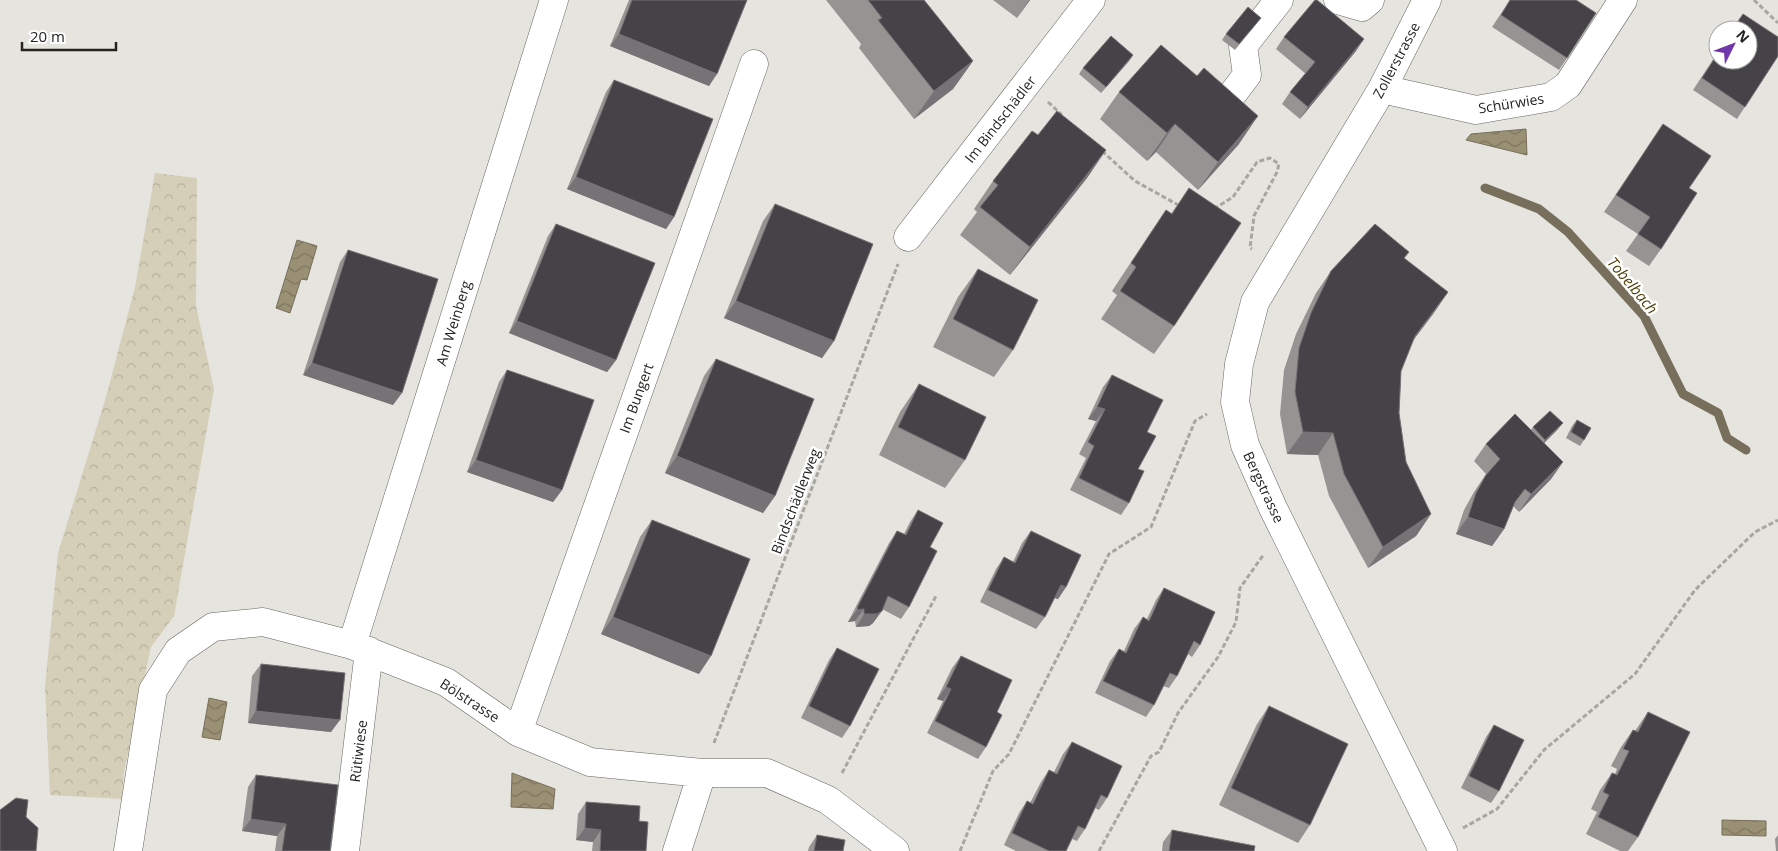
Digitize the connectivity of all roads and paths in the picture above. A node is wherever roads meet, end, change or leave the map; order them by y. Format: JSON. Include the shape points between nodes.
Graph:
{"nodes":[{"id":1,"x":554,"y":0,"type":"edge"},
{"id":2,"x":1091,"y":0,"type":"edge"},
{"id":3,"x":1279,"y":0,"type":"edge"},
{"id":4,"x":1338,"y":0,"type":"edge"},
{"id":5,"x":1370,"y":0,"type":"edge"},
{"id":6,"x":1427,"y":0,"type":"edge"},
{"id":7,"x":1623,"y":0,"type":"edge"},
{"id":8,"x":1754,"y":0,"type":"edge"},
{"id":9,"x":1778,"y":23,"type":"edge"},
{"id":10,"x":754,"y":64,"type":"dead end"},
{"id":11,"x":1027,"y":84,"type":"junction"},
{"id":12,"x":1382,"y":89,"type":"junction"},
{"id":13,"x":1231,"y":96,"type":"edge"},
{"id":14,"x":1063,"y":116,"type":"edge"},
{"id":15,"x":1364,"y":120,"type":"joint"},
{"id":16,"x":1099,"y":148,"type":"edge"},
{"id":17,"x":1184,"y":208,"type":"edge"},
{"id":18,"x":1209,"y":212,"type":"edge"},
{"id":19,"x":908,"y":238,"type":"joint"},
{"id":20,"x":1277,"y":264,"type":"junction"},
{"id":21,"x":1212,"y":412,"type":"dead end"},
{"id":22,"x":1778,"y":520,"type":"edge"},
{"id":23,"x":1282,"y":526,"type":"junction"},
{"id":24,"x":936,"y":596,"type":"dead end"},
{"id":25,"x":361,"y":648,"type":"junction"},
{"id":26,"x":518,"y":732,"type":"junction"},
{"id":27,"x":702,"y":773,"type":"junction"},
{"id":28,"x":841,"y":774,"type":"dead end"},
{"id":29,"x":1441,"y":847,"type":"edge"},
{"id":30,"x":128,"y":851,"type":"edge"},
{"id":31,"x":346,"y":851,"type":"edge"},
{"id":32,"x":677,"y":851,"type":"edge"},
{"id":33,"x":895,"y":851,"type":"edge"},
{"id":34,"x":960,"y":851,"type":"edge"},
{"id":35,"x":1099,"y":851,"type":"edge"}],
"edges":[{"from":1,"to":25,"type":"street","name":"Am Weinberg"},
{"from":2,"to":11,"type":"street","name":"Im Bindschädler"},
{"from":3,"to":13,"type":"street","via":[[1243,46],[1247,75]]},
{"from":4,"to":5,"type":"street","via":[[1362,7]]},
{"from":6,"to":12,"type":"street","name":"Zollerstrasse"},
{"from":7,"to":12,"type":"street","name":"Schürwies","via":[[1568,85],[1551,96],[1476,110]]},
{"from":8,"to":9,"type":"path"},
{"from":10,"to":26,"type":"street","name":"Im Bungert"},
{"from":11,"to":14,"type":"path"},
{"from":11,"to":19,"type":"street","name":"Im Bindschädler"},
{"from":12,"to":15,"type":"street","name":"Zollerstrasse"},
{"from":15,"to":20,"type":"street","name":"Bergstrasse"},
{"from":16,"to":17,"type":"path","via":[[1135,181]]},
{"from":18,"to":20,"type":"path","via":[[1233,197],[1257,162],[1270,158],[1279,164],[1278,172],[1254,216],[1250,248]]},
{"from":19,"to":27,"type":"path","name":"Bindschädlerweg"},
{"from":20,"to":23,"type":"street","name":"Bergstrasse","via":[[1255,302],[1239,364],[1235,402],[1245,446]]},
{"from":21,"to":34,"type":"path","via":[[1195,421],[1151,527],[1109,554],[1009,754],[993,771]]},
{"from":22,"to":29,"type":"path","via":[[1755,532],[1695,590],[1635,674],[1544,750],[1498,808]]},
{"from":23,"to":29,"type":"street","name":"Bergstrasse"},
{"from":23,"to":35,"type":"path","via":[[1240,588],[1236,622],[1218,657],[1178,713],[1159,752],[1151,756]]},
{"from":24,"to":28,"type":"path"},
{"from":25,"to":26,"type":"street","name":"Bölstrasse","via":[[446,682]]},
{"from":25,"to":30,"type":"street","name":"Bölstrasse","via":[[264,622],[212,627],[178,651],[153,690]]},
{"from":25,"to":31,"type":"street","name":"Rütiwiese"},
{"from":26,"to":27,"type":"street","name":"Bölstrasse","via":[[590,762]]},
{"from":27,"to":32,"type":"street"},
{"from":27,"to":33,"type":"street","name":"Bölstrasse","via":[[766,773],[828,800]]}]}
